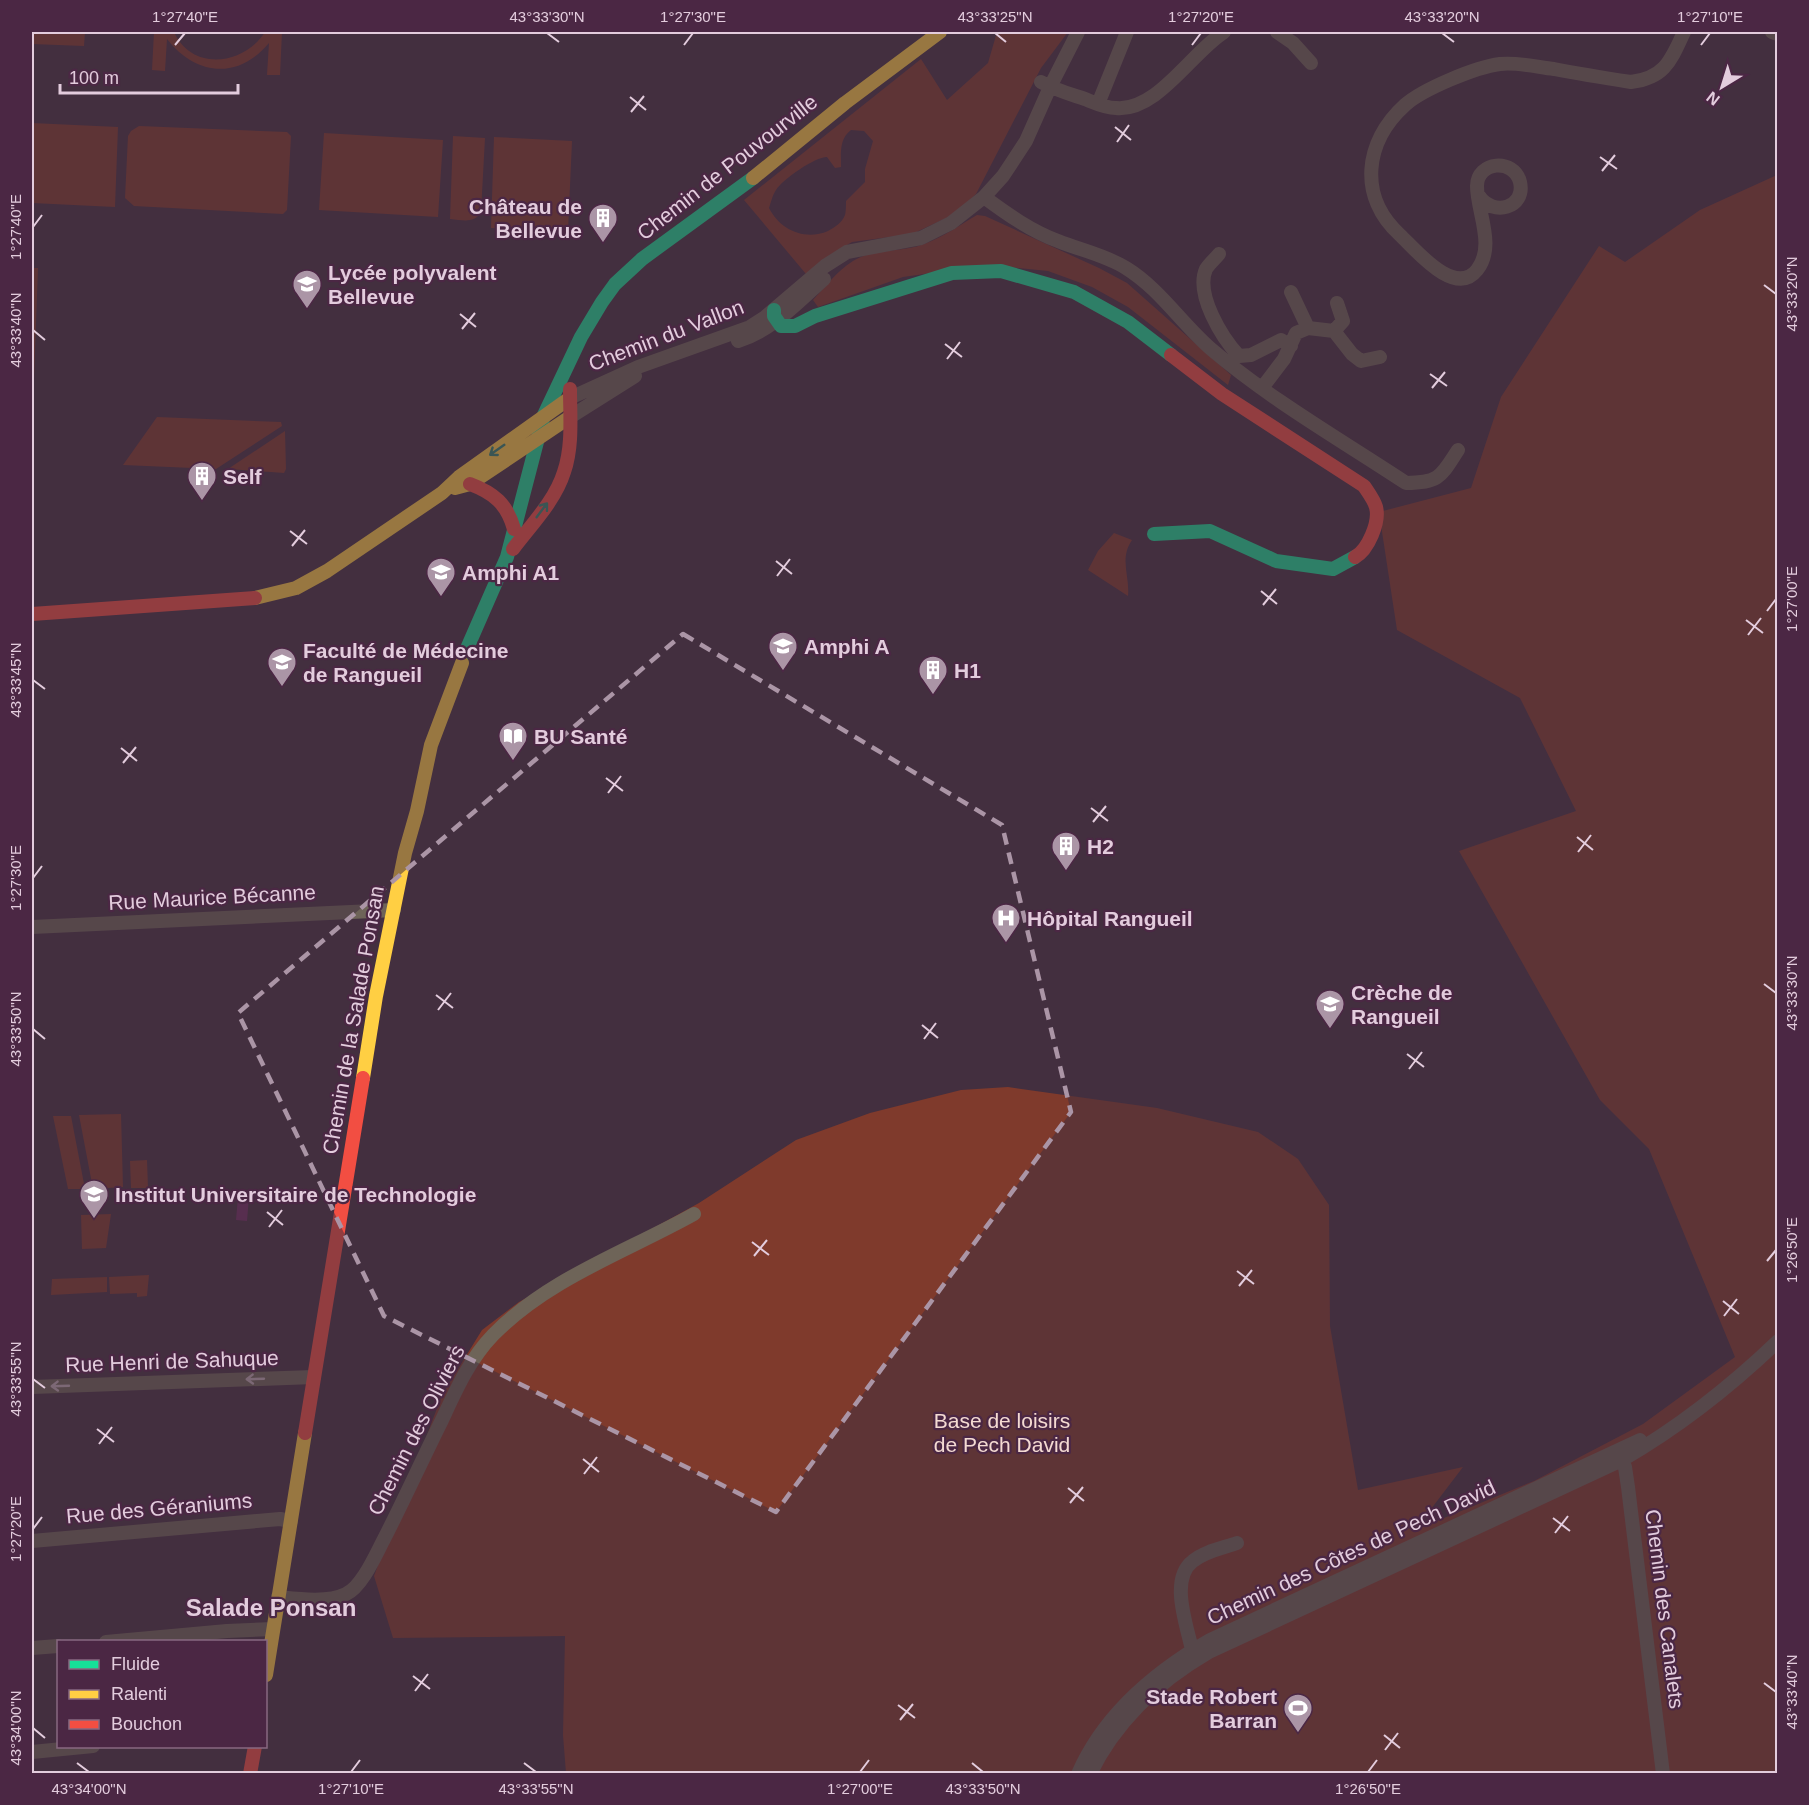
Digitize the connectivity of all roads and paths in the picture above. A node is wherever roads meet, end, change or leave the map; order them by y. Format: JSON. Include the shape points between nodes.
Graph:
{"nodes":[{"id":1,"x":939,"y":32,"type":"edge"},
{"id":2,"x":1073,"y":32,"type":"edge"},
{"id":3,"x":1078,"y":32,"type":"edge"},
{"id":4,"x":1127,"y":32,"type":"edge"},
{"id":5,"x":1224,"y":32,"type":"edge"},
{"id":6,"x":1277,"y":32,"type":"edge"},
{"id":7,"x":1684,"y":32,"type":"edge"},
{"id":8,"x":1772,"y":32,"type":"edge"},
{"id":9,"x":1778,"y":34,"type":"edge"},
{"id":10,"x":1311,"y":63,"type":"dead end"},
{"id":11,"x":1046,"y":85,"type":"junction"},
{"id":12,"x":1098,"y":104,"type":"junction"},
{"id":13,"x":1479,"y":196,"type":"junction"},
{"id":14,"x":984,"y":197,"type":"junction"},
{"id":15,"x":1502,"y":208,"type":"junction"},
{"id":16,"x":1485,"y":232,"type":"junction"},
{"id":17,"x":1219,"y":254,"type":"dead end"},
{"id":18,"x":1291,"y":292,"type":"dead end"},
{"id":19,"x":1337,"y":303,"type":"dead end"},
{"id":20,"x":781,"y":311,"type":"junction"},
{"id":21,"x":1308,"y":328,"type":"junction"},
{"id":22,"x":1334,"y":332,"type":"junction"},
{"id":23,"x":1291,"y":346,"type":"junction"},
{"id":24,"x":1380,"y":357,"type":"dead end"},
{"id":25,"x":570,"y":363,"type":"junction"},
{"id":26,"x":1262,"y":387,"type":"junction"},
{"id":27,"x":570,"y":398,"type":"junction"},
{"id":28,"x":544,"y":415,"type":"junction"},
{"id":29,"x":570,"y":417,"type":"junction"},
{"id":30,"x":538,"y":438,"type":"junction"},
{"id":31,"x":1458,"y":450,"type":"dead end"},
{"id":32,"x":470,"y":484,"type":"junction"},
{"id":33,"x":442,"y":493,"type":"junction"},
{"id":34,"x":514,"y":529,"type":"junction"},
{"id":35,"x":1154,"y":534,"type":"dead end"},
{"id":36,"x":507,"y":557,"type":"junction"},
{"id":37,"x":32,"y":614,"type":"edge"},
{"id":38,"x":394,"y":910,"type":"junction"},
{"id":39,"x":32,"y":927,"type":"edge"},
{"id":40,"x":694,"y":1214,"type":"dead end"},
{"id":41,"x":1778,"y":1341,"type":"edge"},
{"id":42,"x":314,"y":1377,"type":"junction"},
{"id":43,"x":32,"y":1387,"type":"edge"},
{"id":44,"x":1620,"y":1456,"type":"junction"},
{"id":45,"x":291,"y":1521,"type":"junction"},
{"id":46,"x":32,"y":1540,"type":"edge"},
{"id":47,"x":1237,"y":1543,"type":"dead end"},
{"id":48,"x":278,"y":1597,"type":"junction"},
{"id":49,"x":273,"y":1629,"type":"junction"},
{"id":50,"x":118,"y":1640,"type":"edge"},
{"id":51,"x":57,"y":1646,"type":"edge"},
{"id":52,"x":32,"y":1648,"type":"edge"},
{"id":53,"x":1194,"y":1655,"type":"junction"},
{"id":54,"x":267,"y":1668,"type":"edge"},
{"id":55,"x":73,"y":1748,"type":"edge"},
{"id":56,"x":255,"y":1748,"type":"edge"},
{"id":57,"x":32,"y":1752,"type":"edge"},
{"id":58,"x":250,"y":1773,"type":"edge"},
{"id":59,"x":1078,"y":1773,"type":"edge"},
{"id":60,"x":1090,"y":1773,"type":"edge"},
{"id":61,"x":1663,"y":1773,"type":"edge"}],
"edges":[{"from":1,"to":25,"type":"street","name":"Chemin de Pouvourville","via":[[738,191],[628,271],[602,302]]},
{"from":2,"to":11,"type":"street","name":"Chemin du Vallon"},
{"from":3,"to":11,"type":"street","name":"Chemin du Vallon"},
{"from":4,"to":12,"type":"street"},
{"from":5,"to":12,"type":"street","via":[[1145,102],[1117,109]]},
{"from":6,"to":10,"type":"street"},
{"from":7,"to":16,"type":"street","via":[[1673,56],[1660,72],[1646,80],[1631,82],[1503,64],[1420,94],[1404,106],[1380,139],[1371,160],[1371,185],[1377,207],[1389,225],[1449,278],[1461,279],[1478,268]]},
{"from":8,"to":9,"type":"street"},
{"from":11,"to":12,"type":"street"},
{"from":11,"to":14,"type":"street","name":"Chemin du Vallon","via":[[1026,141]]},
{"from":13,"to":15,"type":"street","via":[[1488,206]]},
{"from":13,"to":15,"type":"street","via":[[1477,182],[1484,170],[1497,165],[1511,169],[1519,180],[1519,195]]},
{"from":13,"to":16,"type":"street"},
{"from":14,"to":20,"type":"street","name":"Chemin du Vallon","via":[[951,223],[921,238],[847,252]]},
{"from":14,"to":26,"type":"street","via":[[1056,241],[1125,267],[1155,289],[1211,348]]},
{"from":15,"to":16,"type":"street"},
{"from":17,"to":23,"type":"street","via":[[1206,269],[1203,290],[1227,344],[1239,356],[1251,355],[1281,340]]},
{"from":18,"to":21,"type":"street"},
{"from":19,"to":22,"type":"street","via":[[1343,321]]},
{"from":20,"to":27,"type":"street","name":"Chemin du Vallon","via":[[739,332],[638,366]]},
{"from":20,"to":29,"type":"street","name":"Chemin du Vallon","via":[[751,337],[639,374]]},
{"from":20,"to":35,"type":"street","via":[[781,326],[795,326],[815,316],[952,273],[1001,271],[1074,292],[1128,322],[1222,394],[1348,474],[1364,486],[1376,506],[1376,523],[1362,553],[1333,569],[1276,561],[1210,531]]},
{"from":21,"to":22,"type":"street"},
{"from":21,"to":23,"type":"street","via":[[1296,333]]},
{"from":22,"to":24,"type":"street","via":[[1361,362]]},
{"from":23,"to":26,"type":"street"},
{"from":25,"to":27,"type":"street","name":"Chemin de Pouvourville"},
{"from":25,"to":28,"type":"street","name":"Chemin de Pouvourville"},
{"from":26,"to":31,"type":"street","via":[[1406,483],[1427,483],[1443,474]]},
{"from":27,"to":28,"type":"street"},
{"from":27,"to":29,"type":"street","name":"Chemin de Pouvourville"},
{"from":28,"to":30,"type":"street","name":"Chemin de Pouvourville"},
{"from":28,"to":33,"type":"street","one_way":true},
{"from":29,"to":30,"type":"street"},
{"from":36,"to":29,"type":"street","name":"Chemin de la Salade Ponsan","one_way":true,"via":[[562,478]]},
{"from":30,"to":32,"type":"street"},
{"from":30,"to":34,"type":"street","name":"Chemin de la Salade Ponsan"},
{"from":32,"to":33,"type":"street"},
{"from":32,"to":34,"type":"street","via":[[498,497],[512,518]]},
{"from":33,"to":37,"type":"street","via":[[317,577],[276,594]]},
{"from":34,"to":36,"type":"street","name":"Chemin de la Salade Ponsan"},
{"from":36,"to":38,"type":"street","name":"Chemin de la Salade Ponsan","via":[[431,745]]},
{"from":38,"to":39,"type":"street","name":"Rue Maurice Bécanne"},
{"from":38,"to":42,"type":"street","name":"Chemin de la Salade Ponsan","via":[[376,996]]},
{"from":40,"to":48,"type":"street","name":"Chemin des Oliviers","via":[[568,1278],[502,1325],[464,1374],[397,1513],[355,1588],[324,1599]]},
{"from":41,"to":44,"type":"street","name":"Chemin des Côtes de Pech David","via":[[1731,1384],[1683,1420]]},
{"from":42,"to":43,"type":"street","name":"Rue Henri de Sahuque","one_way":true},
{"from":42,"to":45,"type":"street","name":"Chemin de la Salade Ponsan"},
{"from":44,"to":53,"type":"street","name":"Chemin des Côtes de Pech David","via":[[1210,1640]]},
{"from":44,"to":61,"type":"street","name":"Chemin des Canalets","via":[[1628,1486]]},
{"from":45,"to":46,"type":"street","name":"Rue des Géraniums"},
{"from":45,"to":48,"type":"street","name":"Chemin de la Salade Ponsan"},
{"from":47,"to":53,"type":"street","via":[[1194,1559],[1184,1571],[1180,1594]]},
{"from":48,"to":49,"type":"street","name":"Chemin de la Salade Ponsan"},
{"from":49,"to":50,"type":"street"},
{"from":49,"to":54,"type":"street","name":"Chemin de la Salade Ponsan"},
{"from":51,"to":52,"type":"street"},
{"from":53,"to":59,"type":"street","name":"Chemin des Côtes de Pech David","via":[[1162,1670],[1123,1706],[1085,1756]]},
{"from":53,"to":60,"type":"street","name":"Chemin des Côtes de Pech David","via":[[1132,1712]]},
{"from":55,"to":57,"type":"street"},
{"from":56,"to":58,"type":"street"}]}
